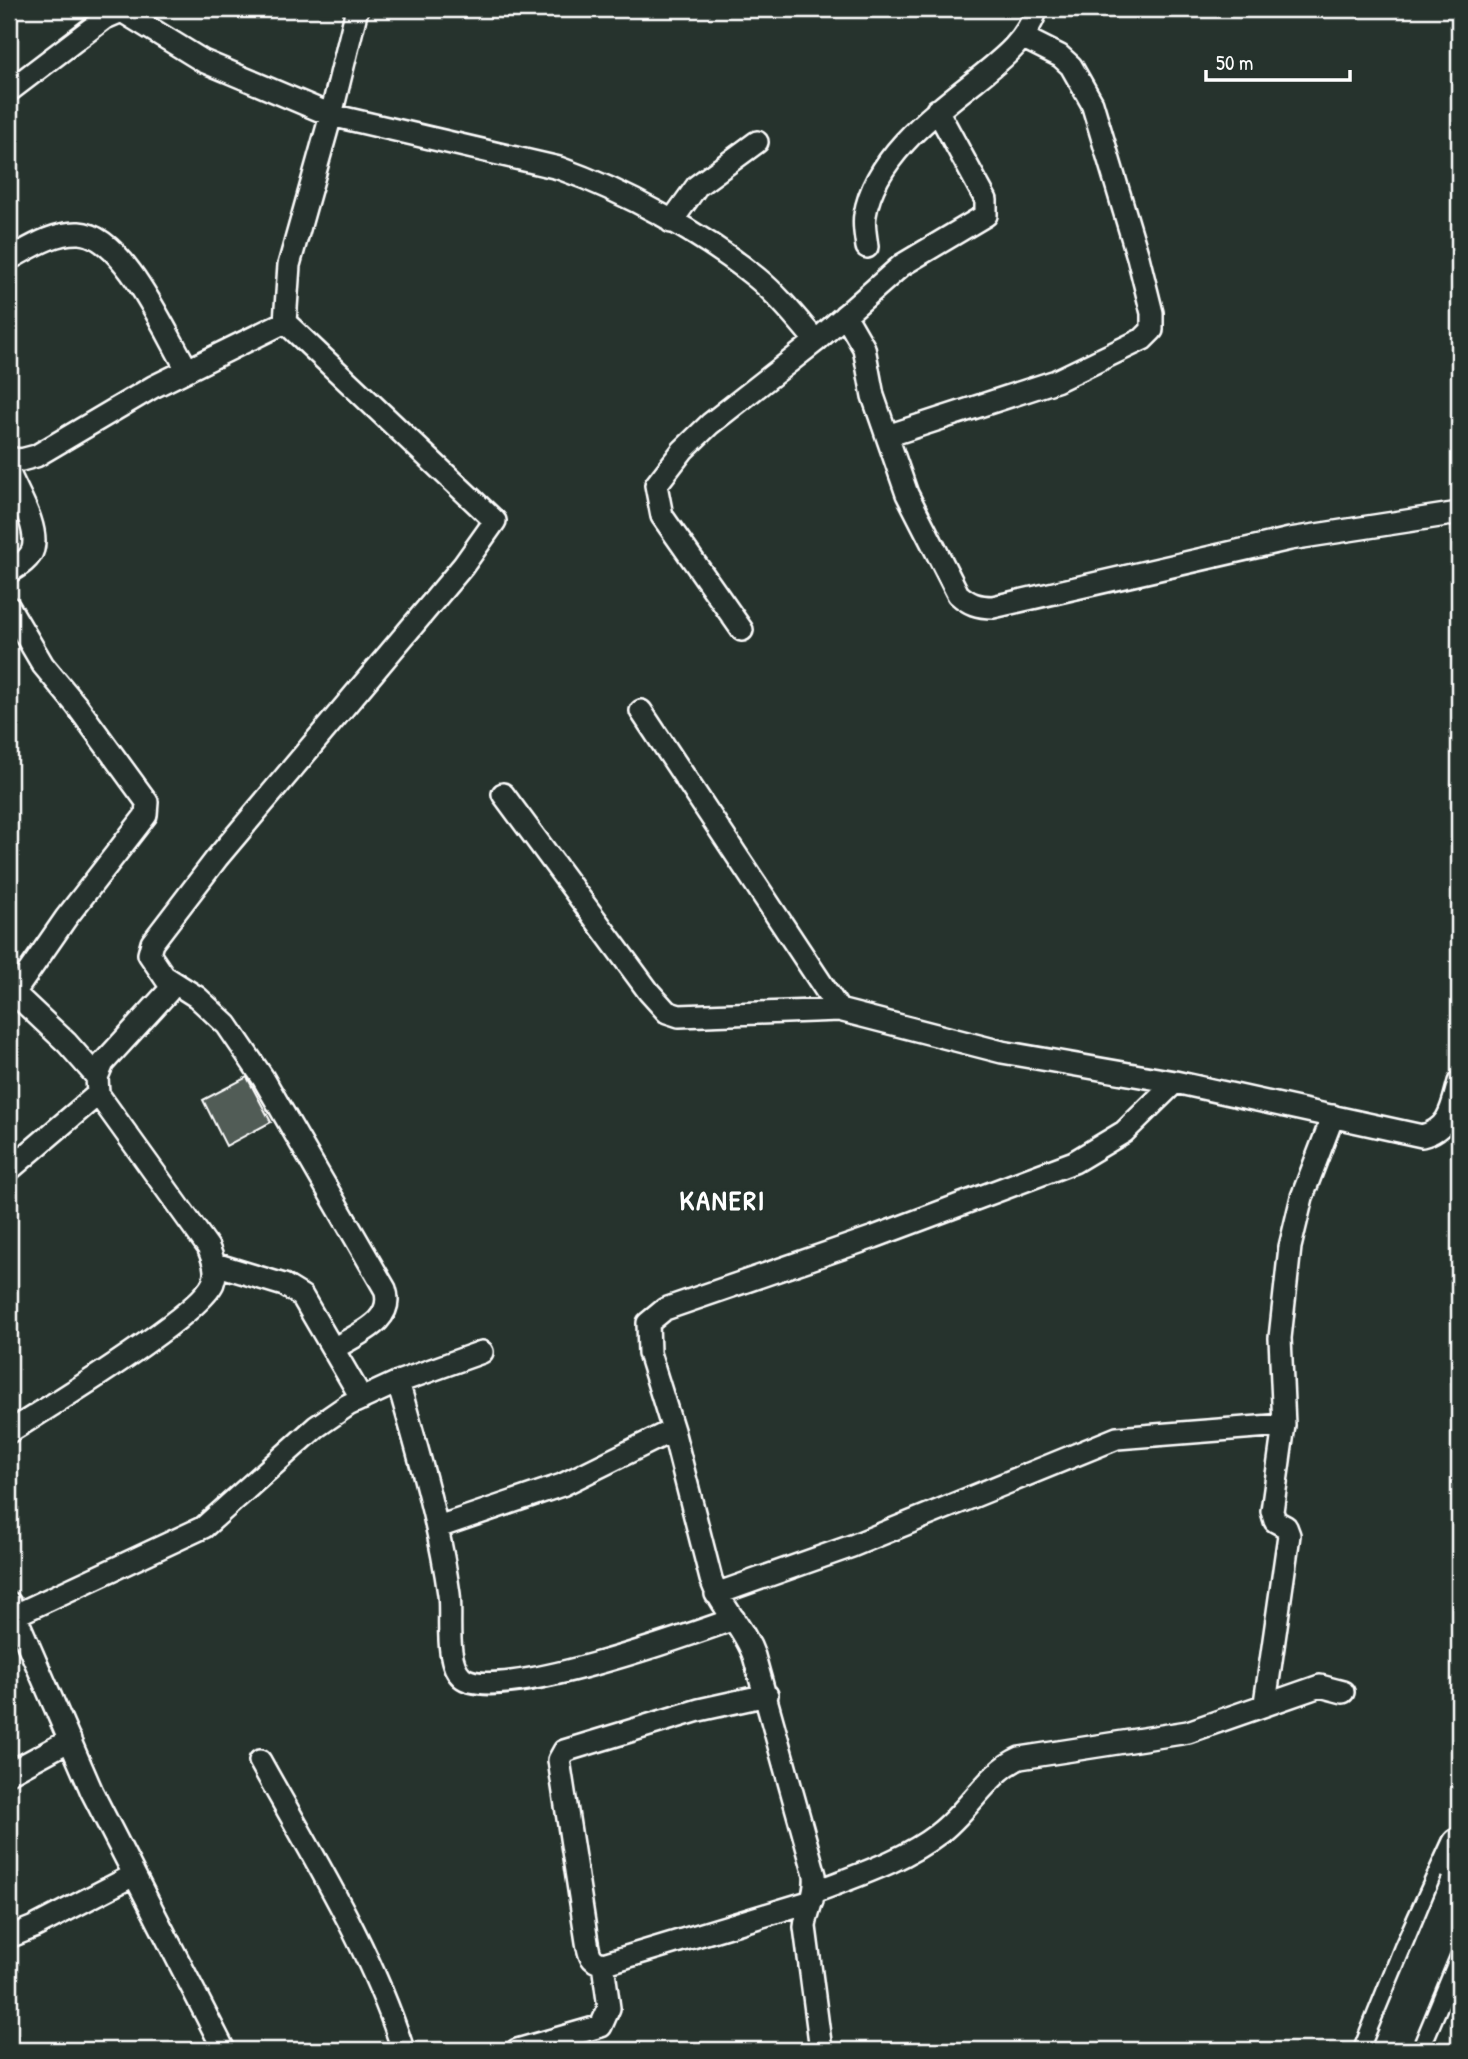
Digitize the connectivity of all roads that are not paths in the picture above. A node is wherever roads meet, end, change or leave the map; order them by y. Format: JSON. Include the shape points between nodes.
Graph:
{"nodes":[{"id":1,"x":357,"y":9,"type":"edge"},
{"id":2,"x":1037,"y":9,"type":"edge"},
{"id":3,"x":1024,"y":38,"type":"junction"},
{"id":4,"x":9,"y":91,"type":"edge"},
{"id":5,"x":937,"y":110,"type":"junction"},
{"id":6,"x":331,"y":115,"type":"junction"},
{"id":7,"x":757,"y":142,"type":"dead end"},
{"id":8,"x":671,"y":222,"type":"junction"},
{"id":9,"x":867,"y":247,"type":"dead end"},
{"id":10,"x":9,"y":259,"type":"edge"},
{"id":11,"x":845,"y":315,"type":"junction"},
{"id":12,"x":285,"y":322,"type":"junction"},
{"id":13,"x":816,"y":341,"type":"junction"},
{"id":14,"x":187,"y":369,"type":"junction"},
{"id":15,"x":887,"y":436,"type":"junction"},
{"id":16,"x":9,"y":458,"type":"edge"},
{"id":17,"x":9,"y":473,"type":"edge"},
{"id":18,"x":1459,"y":513,"type":"edge"},
{"id":19,"x":9,"y":572,"type":"edge"},
{"id":20,"x":9,"y":607,"type":"edge"},
{"id":21,"x":742,"y":630,"type":"dead end"},
{"id":22,"x":641,"y":711,"type":"dead end"},
{"id":23,"x":503,"y":794,"type":"dead end"},
{"id":24,"x":167,"y":978,"type":"junction"},
{"id":25,"x":11,"y":996,"type":"edge"},
{"id":26,"x":839,"y":1010,"type":"junction"},
{"id":27,"x":1175,"y":1082,"type":"junction"},
{"id":28,"x":1459,"y":1082,"type":"edge"},
{"id":29,"x":98,"y":1086,"type":"junction"},
{"id":30,"x":1333,"y":1116,"type":"junction"},
{"id":31,"x":9,"y":1170,"type":"edge"},
{"id":32,"x":215,"y":1264,"type":"junction"},
{"id":33,"x":335,"y":1348,"type":"junction"},
{"id":34,"x":482,"y":1352,"type":"dead end"},
{"id":35,"x":398,"y":1382,"type":"junction"},
{"id":36,"x":362,"y":1399,"type":"junction"},
{"id":37,"x":1284,"y":1425,"type":"junction"},
{"id":38,"x":673,"y":1430,"type":"junction"},
{"id":39,"x":9,"y":1432,"type":"edge"},
{"id":40,"x":438,"y":1527,"type":"junction"},
{"id":41,"x":716,"y":1594,"type":"junction"},
{"id":42,"x":11,"y":1611,"type":"edge"},
{"id":43,"x":734,"y":1619,"type":"junction"},
{"id":44,"x":1343,"y":1692,"type":"dead end"},
{"id":45,"x":767,"y":1695,"type":"junction"},
{"id":46,"x":1265,"y":1703,"type":"junction"},
{"id":47,"x":69,"y":1740,"type":"junction"},
{"id":48,"x":260,"y":1761,"type":"dead end"},
{"id":49,"x":9,"y":1773,"type":"edge"},
{"id":50,"x":1459,"y":1844,"type":"edge"},
{"id":51,"x":134,"y":1875,"type":"junction"},
{"id":52,"x":1459,"y":1884,"type":"edge"},
{"id":53,"x":815,"y":1896,"type":"junction"},
{"id":54,"x":9,"y":1937,"type":"edge"},
{"id":55,"x":1459,"y":1937,"type":"edge"},
{"id":56,"x":603,"y":1964,"type":"junction"},
{"id":57,"x":223,"y":2050,"type":"edge"},
{"id":58,"x":403,"y":2050,"type":"edge"},
{"id":59,"x":517,"y":2050,"type":"edge"},
{"id":60,"x":821,"y":2050,"type":"edge"},
{"id":61,"x":1371,"y":2050,"type":"edge"},
{"id":62,"x":1390,"y":2050,"type":"edge"},
{"id":63,"x":1411,"y":2050,"type":"edge"}],
"edges":[{"from":1,"to":6,"type":"street"},
{"from":2,"to":3,"type":"street"},
{"from":3,"to":5,"type":"street"},
{"from":3,"to":15,"type":"street","via":[[1071,66],[1092,103],[1138,257],[1152,330],[1143,339],[1056,381]]},
{"from":4,"to":6,"type":"street","via":[[119,12],[203,61]]},
{"from":5,"to":9,"type":"street","via":[[888,162],[873,189],[864,216]]},
{"from":5,"to":11,"type":"street","via":[[986,200],[986,215],[902,265]]},
{"from":6,"to":8,"type":"street","via":[[559,168],[590,179]]},
{"from":6,"to":12,"type":"street","via":[[289,265]]},
{"from":7,"to":8,"type":"street","via":[[696,186]]},
{"from":8,"to":13,"type":"street","via":[[757,278]]},
{"from":10,"to":14,"type":"street","via":[[63,234],[96,238],[128,267]]},
{"from":11,"to":13,"type":"street"},
{"from":11,"to":15,"type":"street","via":[[864,348]]},
{"from":12,"to":14,"type":"street"},
{"from":12,"to":24,"type":"street","via":[[495,521],[463,566],[217,858],[152,943],[149,954]]},
{"from":13,"to":21,"type":"street","via":[[710,424],[656,485],[662,516]]},
{"from":14,"to":16,"type":"street","via":[[36,456]]},
{"from":15,"to":18,"type":"street","via":[[907,494],[953,584],[967,603],[980,607],[1290,539]]},
{"from":17,"to":19,"type":"street","via":[[31,527],[33,549],[23,564]]},
{"from":20,"to":25,"type":"street","via":[[43,666],[126,772],[148,808]]},
{"from":22,"to":26,"type":"street"},
{"from":23,"to":26,"type":"street","via":[[667,1012],[696,1018]]},
{"from":24,"to":29,"type":"street","via":[[167,992],[103,1063]]},
{"from":24,"to":33,"type":"street","via":[[198,997],[227,1025],[263,1078],[385,1289],[387,1311]]},
{"from":25,"to":29,"type":"street","via":[[67,1042]]},
{"from":26,"to":27,"type":"street","via":[[1002,1052]]},
{"from":27,"to":30,"type":"street"},
{"from":27,"to":38,"type":"street","via":[[1124,1132],[1074,1162],[655,1315],[648,1323],[649,1353]]},
{"from":28,"to":30,"type":"street","via":[[1447,1122],[1436,1133],[1399,1133]]},
{"from":29,"to":31,"type":"street"},
{"from":29,"to":32,"type":"street"},
{"from":30,"to":37,"type":"street","via":[[1302,1197],[1290,1247],[1280,1338]]},
{"from":32,"to":33,"type":"street","via":[[284,1285],[302,1296]]},
{"from":32,"to":39,"type":"street","via":[[214,1281],[203,1299]]},
{"from":33,"to":36,"type":"street"},
{"from":34,"to":35,"type":"street"},
{"from":35,"to":36,"type":"street"},
{"from":35,"to":40,"type":"street"},
{"from":36,"to":42,"type":"street","via":[[316,1427],[204,1527]]},
{"from":37,"to":41,"type":"street","via":[[1117,1438],[852,1546]]},
{"from":37,"to":46,"type":"street","via":[[1272,1511],[1289,1535]]},
{"from":38,"to":40,"type":"street","via":[[562,1485]]},
{"from":38,"to":41,"type":"street"},
{"from":40,"to":43,"type":"street","via":[[453,1655],[458,1672],[477,1684],[626,1658]]},
{"from":41,"to":43,"type":"street"},
{"from":42,"to":47,"type":"street"},
{"from":43,"to":45,"type":"street","via":[[748,1639]]},
{"from":44,"to":46,"type":"street","via":[[1320,1686]]},
{"from":45,"to":53,"type":"street"},
{"from":45,"to":56,"type":"street","via":[[699,1710],[564,1751],[559,1760],[586,1942],[590,1956]]},
{"from":46,"to":53,"type":"street","via":[[1188,1732],[1020,1758],[997,1772],[964,1813],[937,1835]]},
{"from":47,"to":49,"type":"street"},
{"from":47,"to":51,"type":"street"},
{"from":48,"to":58,"type":"street","via":[[357,1939],[389,2007]]},
{"from":50,"to":61,"type":"main road"},
{"from":51,"to":54,"type":"street"},
{"from":51,"to":57,"type":"street"},
{"from":52,"to":62,"type":"highway","bridge":true},
{"from":53,"to":56,"type":"street"},
{"from":53,"to":60,"type":"street","via":[[805,1927]]},
{"from":55,"to":63,"type":"main road"},
{"from":56,"to":59,"type":"street","via":[[608,2008],[601,2026]]}]}
